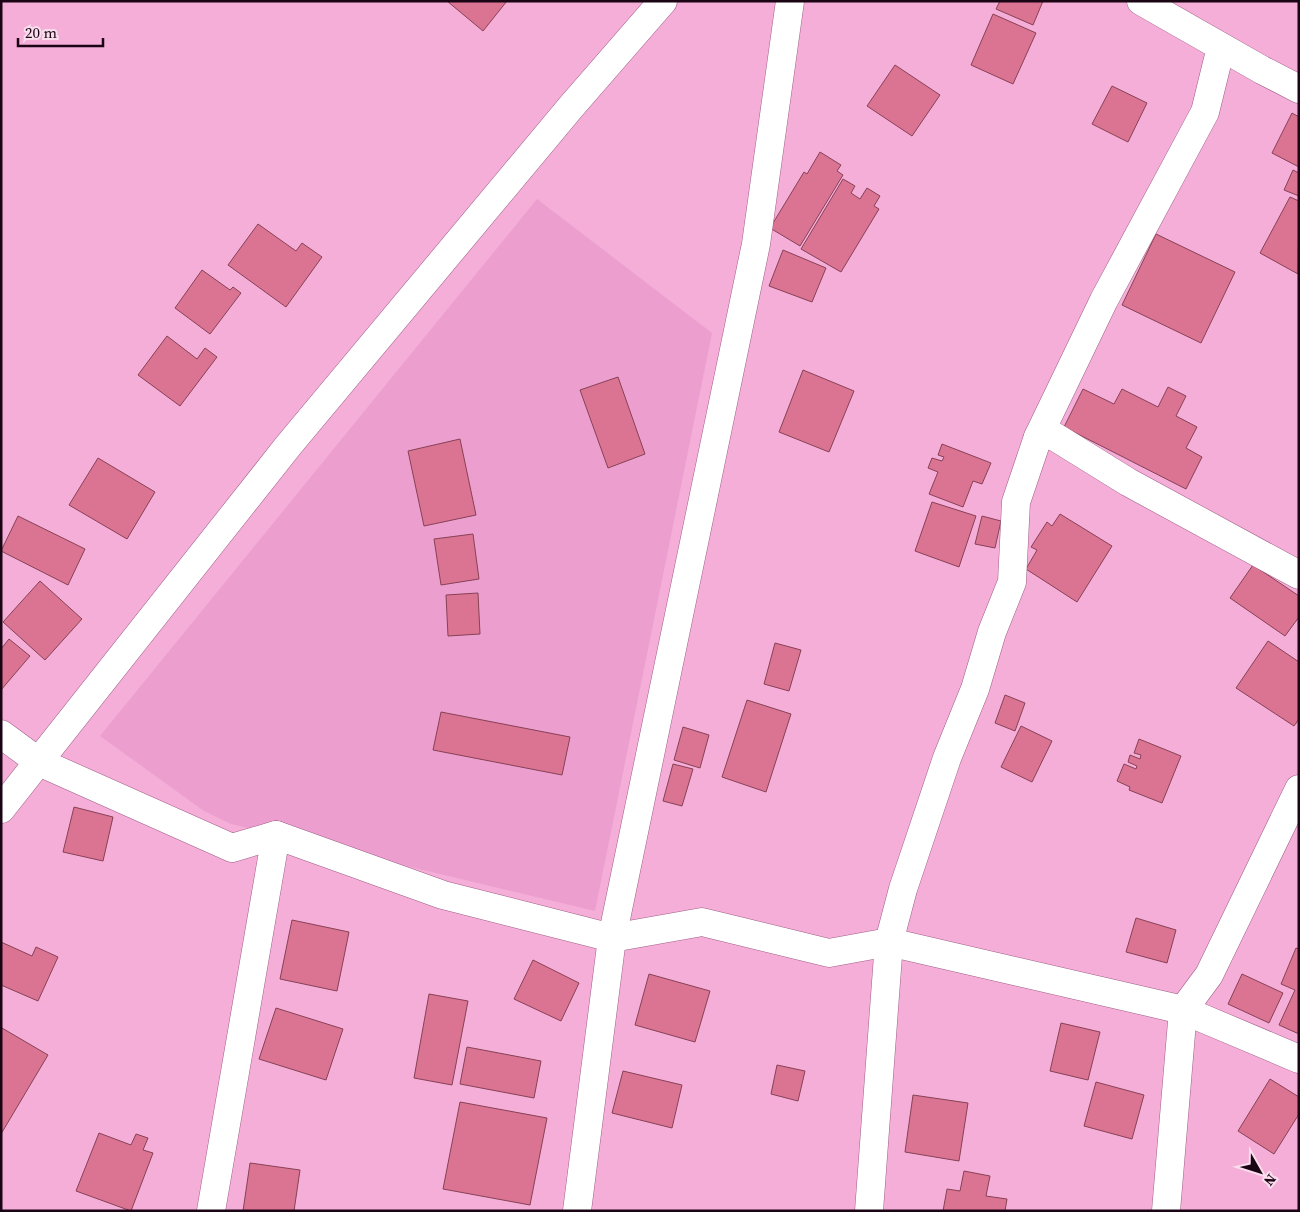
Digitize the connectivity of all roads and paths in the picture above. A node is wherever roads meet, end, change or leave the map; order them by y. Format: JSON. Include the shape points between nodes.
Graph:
{"nodes":[{"id":1,"x":663,"y":1,"type":"edge"},
{"id":2,"x":790,"y":1,"type":"edge"},
{"id":3,"x":1141,"y":1,"type":"edge"},
{"id":4,"x":1221,"y":47,"type":"junction"},
{"id":5,"x":1299,"y":89,"type":"edge"},
{"id":6,"x":1038,"y":437,"type":"junction"},
{"id":7,"x":1299,"y":575,"type":"edge"},
{"id":8,"x":1,"y":734,"type":"edge"},
{"id":9,"x":40,"y":762,"type":"junction"},
{"id":10,"x":1299,"y":789,"type":"edge"},
{"id":11,"x":1,"y":809,"type":"edge"},
{"id":12,"x":276,"y":835,"type":"junction"},
{"id":13,"x":612,"y":938,"type":"junction"},
{"id":14,"x":889,"y":942,"type":"junction"},
{"id":15,"x":1183,"y":1010,"type":"junction"},
{"id":16,"x":1299,"y":1059,"type":"edge"},
{"id":17,"x":211,"y":1211,"type":"edge"},
{"id":18,"x":577,"y":1211,"type":"edge"},
{"id":19,"x":869,"y":1211,"type":"edge"},
{"id":20,"x":1166,"y":1211,"type":"edge"}],
"edges":[{"from":1,"to":9,"type":"street","via":[[288,446]]},
{"from":2,"to":13,"type":"street","via":[[756,244]]},
{"from":3,"to":4,"type":"street"},
{"from":4,"to":5,"type":"street"},
{"from":4,"to":6,"type":"street","via":[[1204,112],[1104,300]]},
{"from":6,"to":7,"type":"street","via":[[1052,435],[1128,482]]},
{"from":6,"to":14,"type":"street","via":[[1016,502],[1012,582],[947,758],[903,889]]},
{"from":8,"to":9,"type":"street"},
{"from":9,"to":11,"type":"street"},
{"from":9,"to":12,"type":"street","via":[[232,848]]},
{"from":10,"to":15,"type":"street","via":[[1210,976]]},
{"from":12,"to":13,"type":"street","via":[[443,894]]},
{"from":12,"to":17,"type":"street"},
{"from":13,"to":14,"type":"street","via":[[702,922],[829,953]]},
{"from":13,"to":18,"type":"street"},
{"from":14,"to":15,"type":"street"},
{"from":14,"to":19,"type":"street"},
{"from":15,"to":16,"type":"street"},
{"from":15,"to":20,"type":"street"}]}
